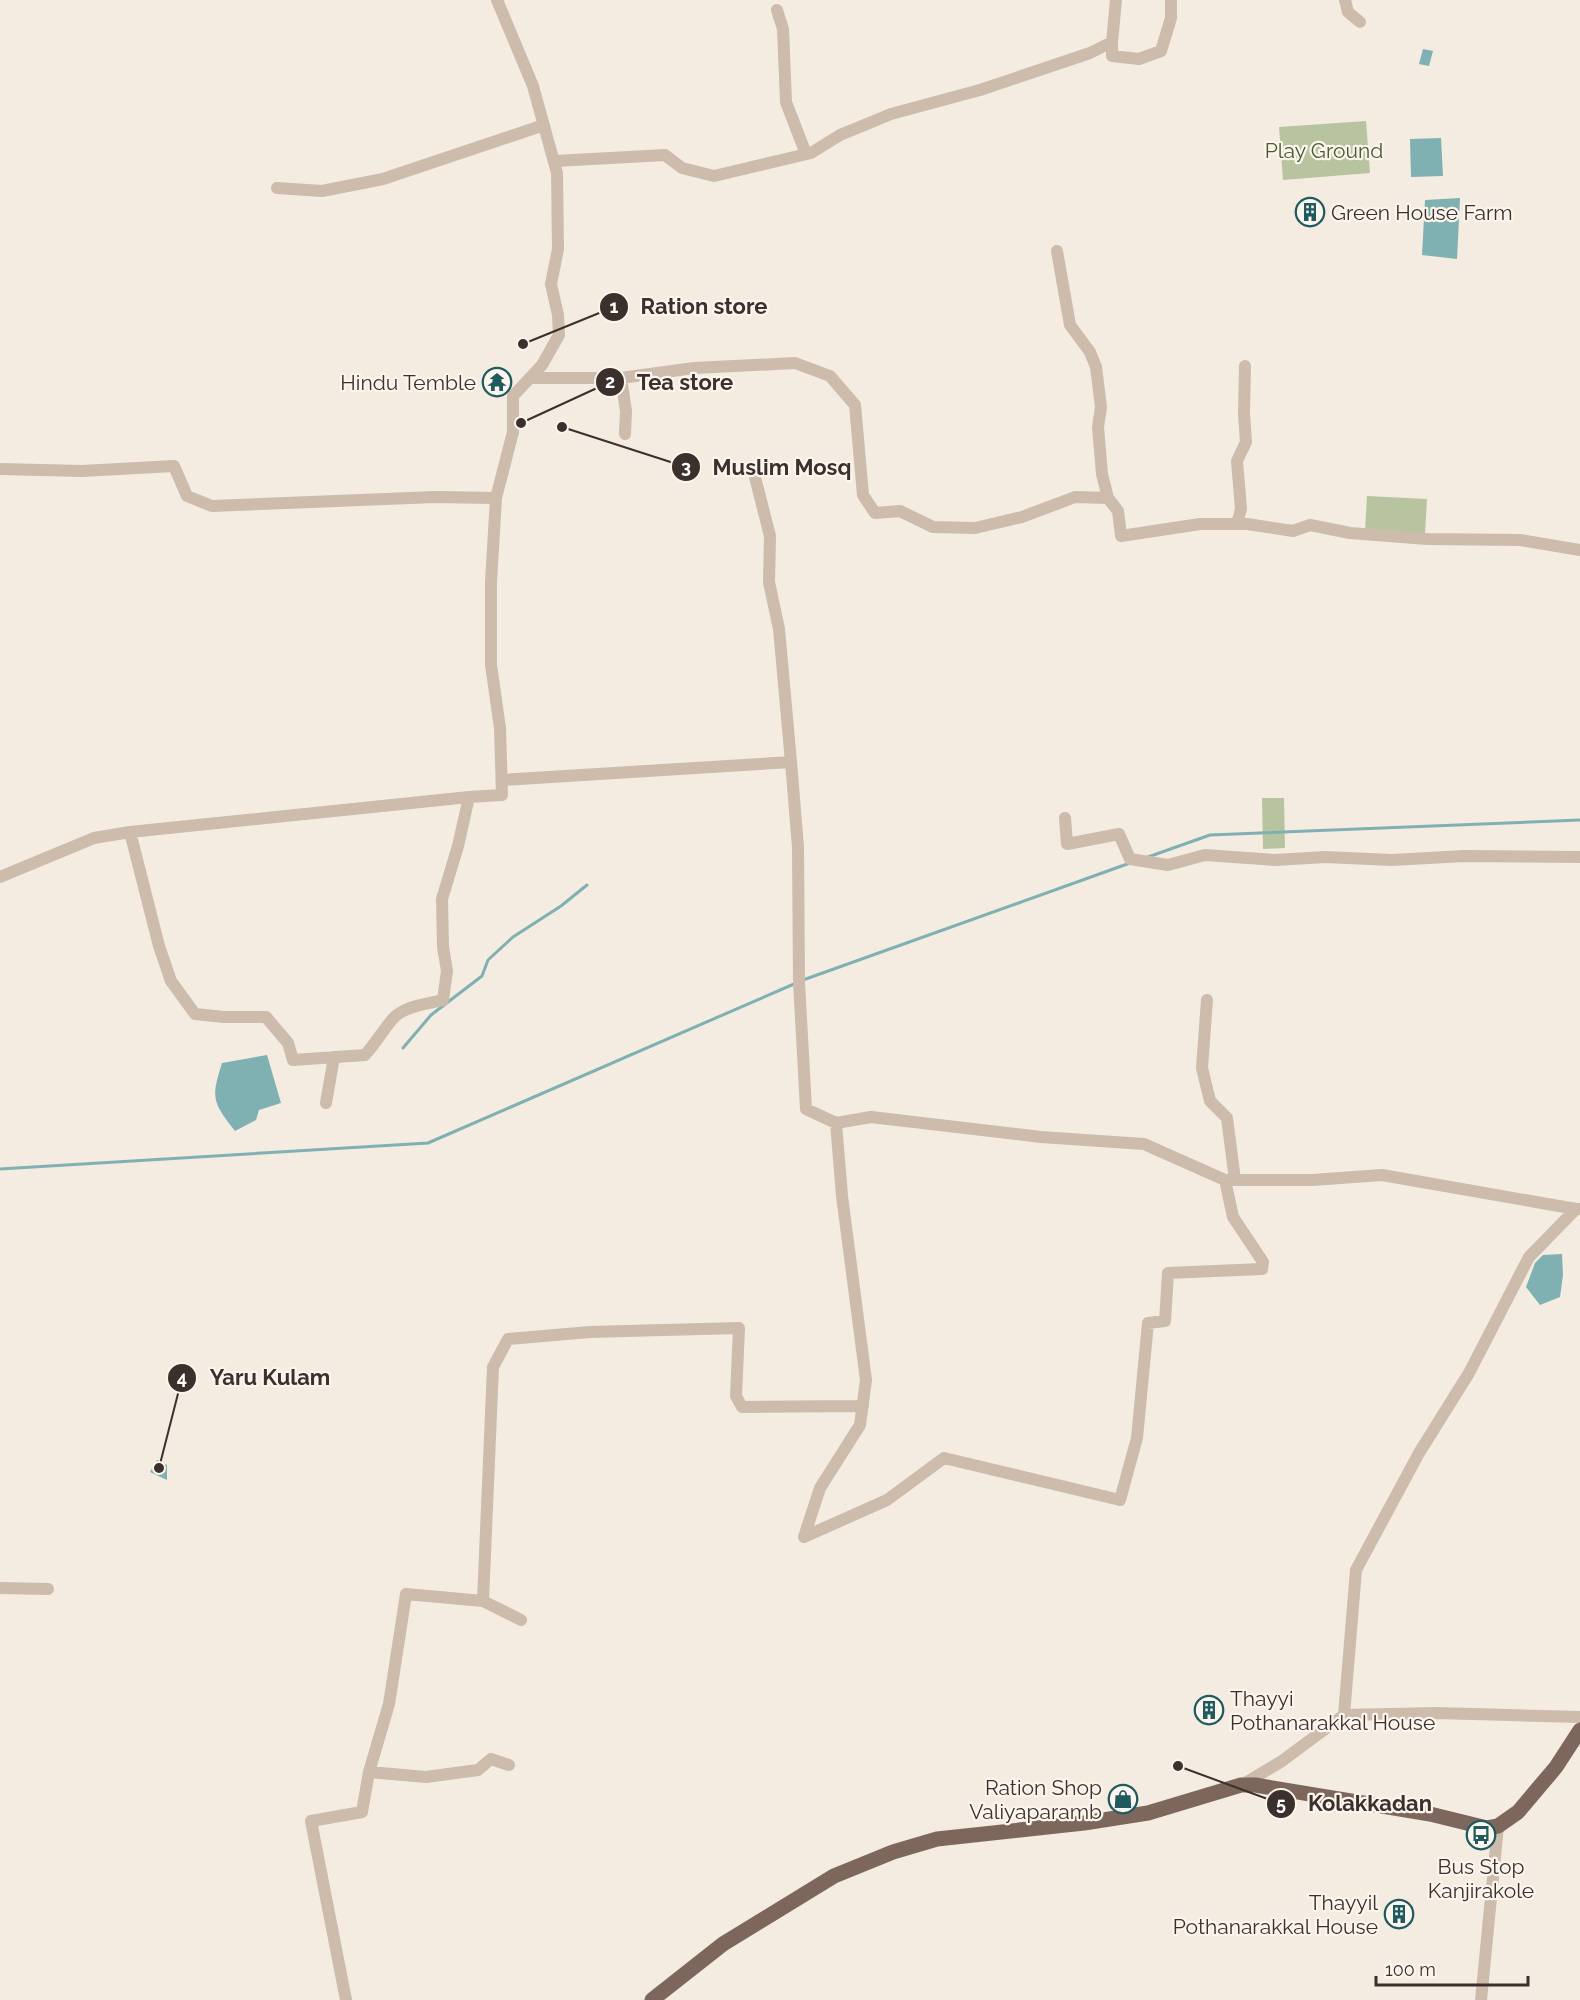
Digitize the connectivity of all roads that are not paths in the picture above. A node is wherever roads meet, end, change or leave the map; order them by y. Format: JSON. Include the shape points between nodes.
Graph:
{"nodes":[{"id":1,"x":497,"y":0,"type":"edge"},
{"id":2,"x":1116,"y":0,"type":"edge"},
{"id":3,"x":1171,"y":0,"type":"edge"},
{"id":4,"x":1345,"y":0,"type":"edge"},
{"id":5,"x":777,"y":10,"type":"dead end"},
{"id":6,"x":1360,"y":22,"type":"dead end"},
{"id":7,"x":1112,"y":42,"type":"junction"},
{"id":8,"x":544,"y":126,"type":"junction"},
{"id":9,"x":806,"y":154,"type":"junction"},
{"id":10,"x":555,"y":160,"type":"junction"},
{"id":11,"x":277,"y":189,"type":"dead end"},
{"id":12,"x":1057,"y":251,"type":"dead end"},
{"id":13,"x":1245,"y":366,"type":"dead end"},
{"id":14,"x":530,"y":378,"type":"junction"},
{"id":15,"x":621,"y":378,"type":"junction"},
{"id":16,"x":625,"y":434,"type":"dead end"},
{"id":17,"x":0,"y":469,"type":"edge"},
{"id":18,"x":755,"y":477,"type":"dead end"},
{"id":19,"x":496,"y":498,"type":"junction"},
{"id":20,"x":1108,"y":498,"type":"junction"},
{"id":21,"x":1237,"y":524,"type":"junction"},
{"id":22,"x":1580,"y":550,"type":"edge"},
{"id":23,"x":791,"y":762,"type":"junction"},
{"id":24,"x":502,"y":780,"type":"junction"},
{"id":25,"x":469,"y":796,"type":"junction"},
{"id":26,"x":1065,"y":818,"type":"dead end"},
{"id":27,"x":130,"y":832,"type":"junction"},
{"id":28,"x":1580,"y":857,"type":"edge"},
{"id":29,"x":0,"y":877,"type":"edge"},
{"id":30,"x":1207,"y":1000,"type":"dead end"},
{"id":31,"x":334,"y":1057,"type":"junction"},
{"id":32,"x":326,"y":1103,"type":"dead end"},
{"id":33,"x":836,"y":1123,"type":"junction"},
{"id":34,"x":1230,"y":1180,"type":"junction"},
{"id":35,"x":1578,"y":1209,"type":"edge"},
{"id":36,"x":863,"y":1406,"type":"junction"},
{"id":37,"x":0,"y":1588,"type":"edge"},
{"id":38,"x":48,"y":1589,"type":"dead end"},
{"id":39,"x":483,"y":1601,"type":"junction"},
{"id":40,"x":521,"y":1620,"type":"dead end"},
{"id":41,"x":1344,"y":1714,"type":"junction"},
{"id":42,"x":1580,"y":1717,"type":"edge"},
{"id":43,"x":1580,"y":1730,"type":"edge"},
{"id":44,"x":509,"y":1765,"type":"dead end"},
{"id":45,"x":369,"y":1772,"type":"junction"},
{"id":46,"x":1241,"y":1785,"type":"junction"},
{"id":47,"x":1498,"y":1826,"type":"junction"},
{"id":48,"x":346,"y":2000,"type":"edge"},
{"id":49,"x":652,"y":2000,"type":"edge"},
{"id":50,"x":1481,"y":2000,"type":"edge"}],
"edges":[{"from":1,"to":8,"type":"street","via":[[533,86]]},
{"from":2,"to":7,"type":"street"},
{"from":3,"to":7,"type":"street","via":[[1171,18],[1161,51],[1139,59],[1112,56]]},
{"from":4,"to":6,"type":"street","via":[[1348,12]]},
{"from":5,"to":9,"type":"street","via":[[783,29],[786,102]]},
{"from":7,"to":9,"type":"street","via":[[975,92],[891,114]]},
{"from":8,"to":10,"type":"street"},
{"from":8,"to":11,"type":"street","via":[[383,179],[322,191]]},
{"from":9,"to":10,"type":"street","via":[[714,176],[682,168],[665,155]]},
{"from":10,"to":14,"type":"street","via":[[558,249],[551,284],[559,335]]},
{"from":12,"to":20,"type":"street","via":[[1070,325],[1096,367],[1102,474]]},
{"from":13,"to":21,"type":"street","via":[[1246,442],[1236,460],[1241,509]]},
{"from":14,"to":15,"type":"street"},
{"from":14,"to":19,"type":"street","via":[[513,396],[513,432]]},
{"from":15,"to":16,"type":"street"},
{"from":15,"to":20,"type":"street","via":[[694,368],[795,363],[830,376],[855,405],[863,495],[875,513],[900,511],[933,526],[975,528],[1022,517],[1075,497]]},
{"from":17,"to":19,"type":"street","via":[[82,471],[174,466],[187,496],[212,506]]},
{"from":18,"to":23,"type":"street","via":[[770,536],[769,582],[779,629]]},
{"from":19,"to":24,"type":"street","via":[[491,665]]},
{"from":20,"to":21,"type":"street","via":[[1118,511],[1121,536],[1200,524]]},
{"from":21,"to":22,"type":"street","via":[[1293,531],[1310,525],[1350,533],[1416,538],[1520,540]]},
{"from":23,"to":24,"type":"street"},
{"from":23,"to":33,"type":"street","via":[[798,847],[804,1095],[806,1110]]},
{"from":24,"to":25,"type":"street","via":[[502,795]]},
{"from":25,"to":27,"type":"street"},
{"from":25,"to":31,"type":"street","via":[[442,899],[447,971],[443,1000],[415,1006],[392,1019],[365,1055]]},
{"from":26,"to":28,"type":"street","via":[[1067,844],[1119,834],[1130,859],[1168,866],[1205,855],[1275,860]]},
{"from":27,"to":29,"type":"street","via":[[94,838]]},
{"from":27,"to":31,"type":"street","via":[[171,981],[195,1014],[267,1017],[288,1043],[293,1060]]},
{"from":30,"to":34,"type":"street","via":[[1202,1068],[1209,1101],[1227,1118]]},
{"from":31,"to":32,"type":"street"},
{"from":33,"to":34,"type":"street","via":[[871,1117],[1041,1137],[1144,1144]]},
{"from":33,"to":36,"type":"street","via":[[866,1380]]},
{"from":34,"to":35,"type":"street","via":[[1382,1175]]},
{"from":34,"to":36,"type":"street","via":[[1233,1217],[1263,1262],[1262,1269],[1168,1273],[1165,1321],[1148,1323],[1137,1438],[1120,1500],[944,1458],[887,1500],[804,1537],[820,1488],[861,1425]]},
{"from":35,"to":41,"type":"street","via":[[1529,1257],[1469,1373],[1419,1453],[1356,1570]]},
{"from":36,"to":39,"type":"street","via":[[742,1407],[736,1396],[739,1328],[590,1332],[508,1339],[493,1367]]},
{"from":37,"to":38,"type":"street"},
{"from":39,"to":40,"type":"street"},
{"from":39,"to":45,"type":"street","via":[[406,1594],[389,1704]]},
{"from":41,"to":42,"type":"street"},
{"from":41,"to":46,"type":"street","via":[[1282,1761]]},
{"from":43,"to":47,"type":"main road","via":[[1556,1767],[1518,1812]]},
{"from":44,"to":45,"type":"street","via":[[491,1759],[477,1770],[426,1777]]},
{"from":45,"to":48,"type":"street","via":[[362,1812],[310,1821]]},
{"from":46,"to":47,"type":"main road","via":[[1430,1814],[1487,1828]]},
{"from":46,"to":49,"type":"main road","via":[[1148,1813],[936,1839],[893,1852],[834,1876],[723,1944]]},
{"from":47,"to":50,"type":"street"}]}
